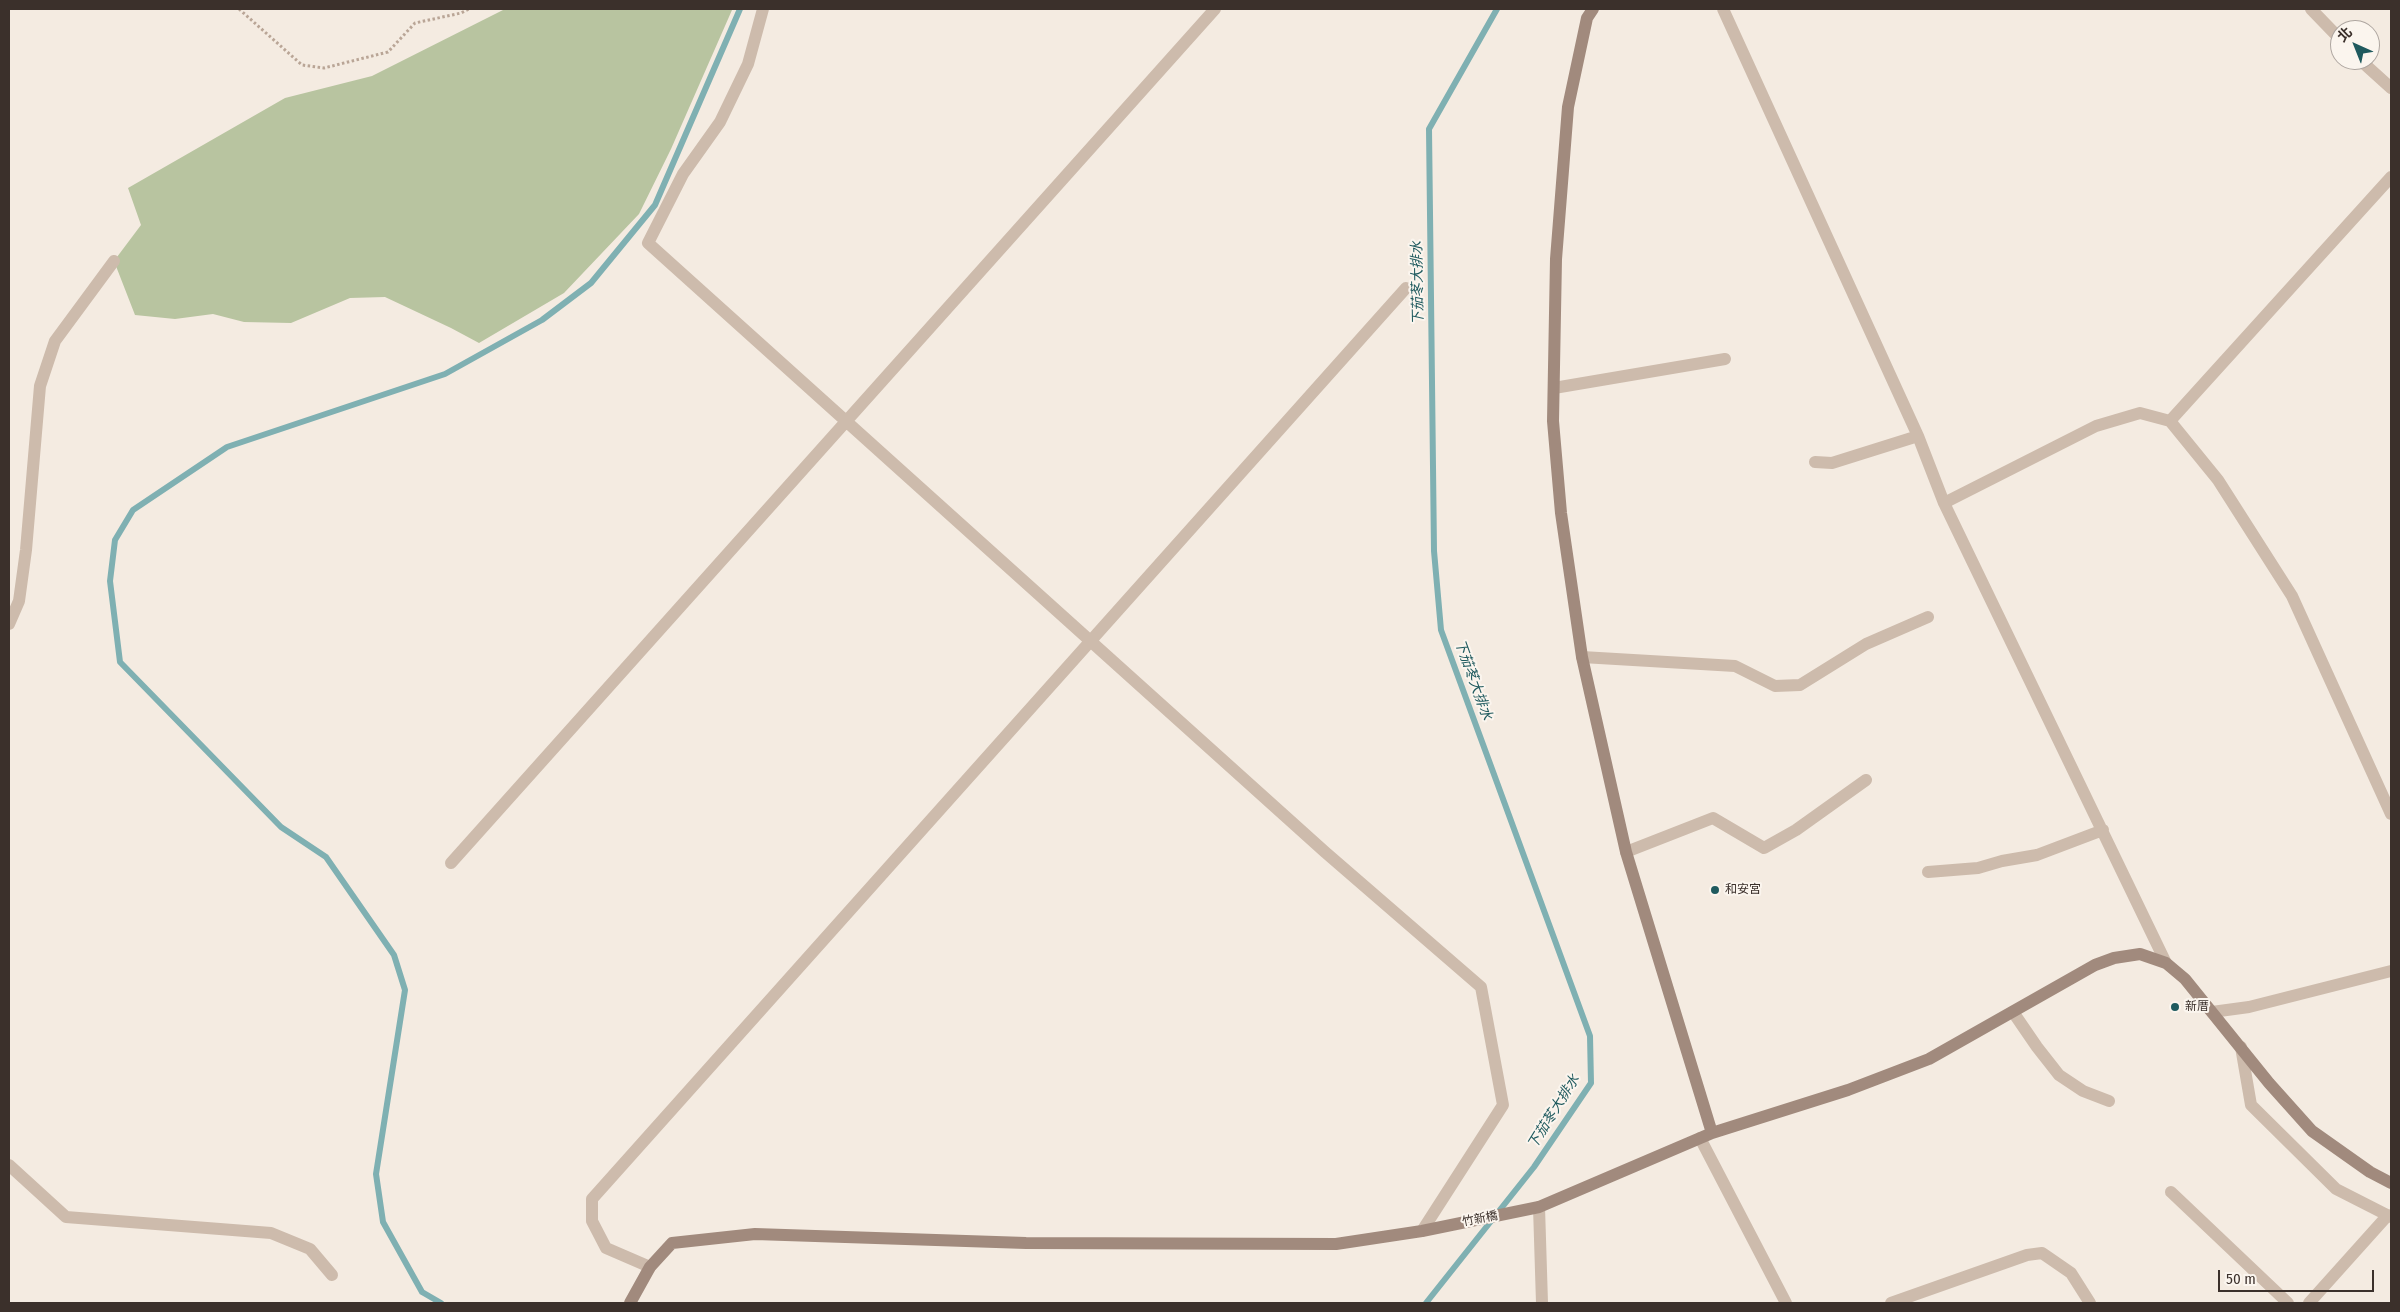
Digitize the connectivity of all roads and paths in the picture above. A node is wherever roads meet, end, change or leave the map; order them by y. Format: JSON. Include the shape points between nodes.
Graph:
{"nodes":[{"id":1,"x":239,"y":9,"type":"edge"},
{"id":2,"x":469,"y":9,"type":"edge"},
{"id":3,"x":763,"y":9,"type":"edge"},
{"id":4,"x":1215,"y":9,"type":"edge"},
{"id":5,"x":1593,"y":9,"type":"edge"},
{"id":6,"x":1723,"y":9,"type":"edge"},
{"id":7,"x":2311,"y":9,"type":"edge"},
{"id":8,"x":2330,"y":29,"type":"edge"},
{"id":9,"x":2371,"y":70,"type":"edge"},
{"id":10,"x":2391,"y":88,"type":"edge"},
{"id":11,"x":2391,"y":177,"type":"edge"},
{"id":12,"x":114,"y":262,"type":"dead end"},
{"id":13,"x":1406,"y":288,"type":"dead end"},
{"id":14,"x":1725,"y":359,"type":"dead end"},
{"id":15,"x":1554,"y":388,"type":"junction"},
{"id":16,"x":845,"y":420,"type":"junction"},
{"id":17,"x":2170,"y":421,"type":"junction"},
{"id":18,"x":1918,"y":436,"type":"junction"},
{"id":19,"x":1815,"y":462,"type":"dead end"},
{"id":20,"x":1944,"y":503,"type":"junction"},
{"id":21,"x":1928,"y":617,"type":"dead end"},
{"id":22,"x":9,"y":624,"type":"edge"},
{"id":23,"x":1091,"y":642,"type":"junction"},
{"id":24,"x":1582,"y":657,"type":"junction"},
{"id":25,"x":1866,"y":780,"type":"dead end"},
{"id":26,"x":2391,"y":814,"type":"edge"},
{"id":27,"x":2103,"y":830,"type":"junction"},
{"id":28,"x":1626,"y":852,"type":"junction"},
{"id":29,"x":451,"y":863,"type":"dead end"},
{"id":30,"x":1928,"y":872,"type":"dead end"},
{"id":31,"x":2166,"y":963,"type":"junction"},
{"id":32,"x":2391,"y":971,"type":"edge"},
{"id":33,"x":2013,"y":1012,"type":"junction"},
{"id":34,"x":2212,"y":1012,"type":"junction"},
{"id":35,"x":2241,"y":1047,"type":"junction"},
{"id":36,"x":2109,"y":1102,"type":"dead end"},
{"id":37,"x":1706,"y":1135,"type":"junction"},
{"id":38,"x":9,"y":1165,"type":"edge"},
{"id":39,"x":2391,"y":1183,"type":"edge"},
{"id":40,"x":2171,"y":1192,"type":"dead end"},
{"id":41,"x":1539,"y":1207,"type":"junction"},
{"id":42,"x":2390,"y":1216,"type":"edge"},
{"id":43,"x":1422,"y":1231,"type":"junction"},
{"id":44,"x":650,"y":1267,"type":"junction"},
{"id":45,"x":332,"y":1276,"type":"dead end"},
{"id":46,"x":630,"y":1303,"type":"edge"},
{"id":47,"x":1542,"y":1303,"type":"edge"},
{"id":48,"x":1786,"y":1303,"type":"edge"},
{"id":49,"x":1890,"y":1303,"type":"edge"},
{"id":50,"x":2090,"y":1303,"type":"edge"},
{"id":51,"x":2288,"y":1303,"type":"edge"},
{"id":52,"x":2309,"y":1303,"type":"edge"}],
"edges":[{"from":1,"to":2,"type":"path","via":[[302,66],[324,68],[388,52],[416,23]]},
{"from":3,"to":16,"type":"lane","via":[[748,64],[720,122],[683,174],[648,243]]},
{"from":4,"to":16,"type":"lane"},
{"from":5,"to":15,"type":"street","via":[[1587,18],[1568,107],[1556,259]]},
{"from":6,"to":18,"type":"lane"},
{"from":7,"to":8,"type":"lane"},
{"from":9,"to":10,"type":"lane"},
{"from":11,"to":17,"type":"lane"},
{"from":12,"to":22,"type":"lane","via":[[55,341],[40,386],[26,550],[19,601]]},
{"from":13,"to":23,"type":"lane"},
{"from":14,"to":15,"type":"lane"},
{"from":15,"to":24,"type":"street","via":[[1553,421],[1561,513]]},
{"from":16,"to":23,"type":"lane"},
{"from":16,"to":29,"type":"lane"},
{"from":17,"to":20,"type":"lane","via":[[2140,413],[2096,426]]},
{"from":17,"to":26,"type":"lane","via":[[2218,480],[2292,596]]},
{"from":18,"to":19,"type":"lane","via":[[1832,463]]},
{"from":18,"to":20,"type":"lane"},
{"from":20,"to":27,"type":"lane"},
{"from":21,"to":24,"type":"lane","via":[[1866,644],[1800,685],[1775,686],[1735,666]]},
{"from":23,"to":43,"type":"lane","via":[[1480,987],[1503,1105]]},
{"from":23,"to":44,"type":"lane","via":[[592,1199],[592,1221],[606,1248]]},
{"from":24,"to":28,"type":"street"},
{"from":25,"to":28,"type":"lane","via":[[1796,830],[1764,848],[1714,818]]},
{"from":27,"to":30,"type":"lane","via":[[2036,855],[1978,868]]},
{"from":27,"to":31,"type":"lane"},
{"from":28,"to":37,"type":"street"},
{"from":31,"to":33,"type":"street","name":"竹新橋","via":[[2140,954],[2114,958],[2095,965]]},
{"from":31,"to":34,"type":"street"},
{"from":32,"to":34,"type":"lane","via":[[2249,1007]]},
{"from":33,"to":36,"type":"lane","via":[[2059,1075],[2083,1091]]},
{"from":33,"to":37,"type":"street","name":"竹新橋","via":[[1929,1059],[1848,1090]]},
{"from":34,"to":35,"type":"street"},
{"from":35,"to":39,"type":"street","via":[[2312,1131]]},
{"from":35,"to":42,"type":"lane","via":[[2251,1105],[2336,1189]]},
{"from":37,"to":41,"type":"street","name":"竹新橋"},
{"from":37,"to":48,"type":"lane"},
{"from":38,"to":45,"type":"lane","via":[[66,1217],[272,1233],[310,1249]]},
{"from":40,"to":51,"type":"lane"},
{"from":41,"to":43,"type":"street","name":"竹新橋"},
{"from":41,"to":47,"type":"lane"},
{"from":42,"to":52,"type":"lane"},
{"from":43,"to":44,"type":"street","name":"竹新橋","via":[[1336,1244],[1026,1243],[755,1234],[672,1243]]},
{"from":44,"to":46,"type":"street"},
{"from":49,"to":50,"type":"lane","via":[[2027,1255],[2042,1253],[2071,1273]]}]}
